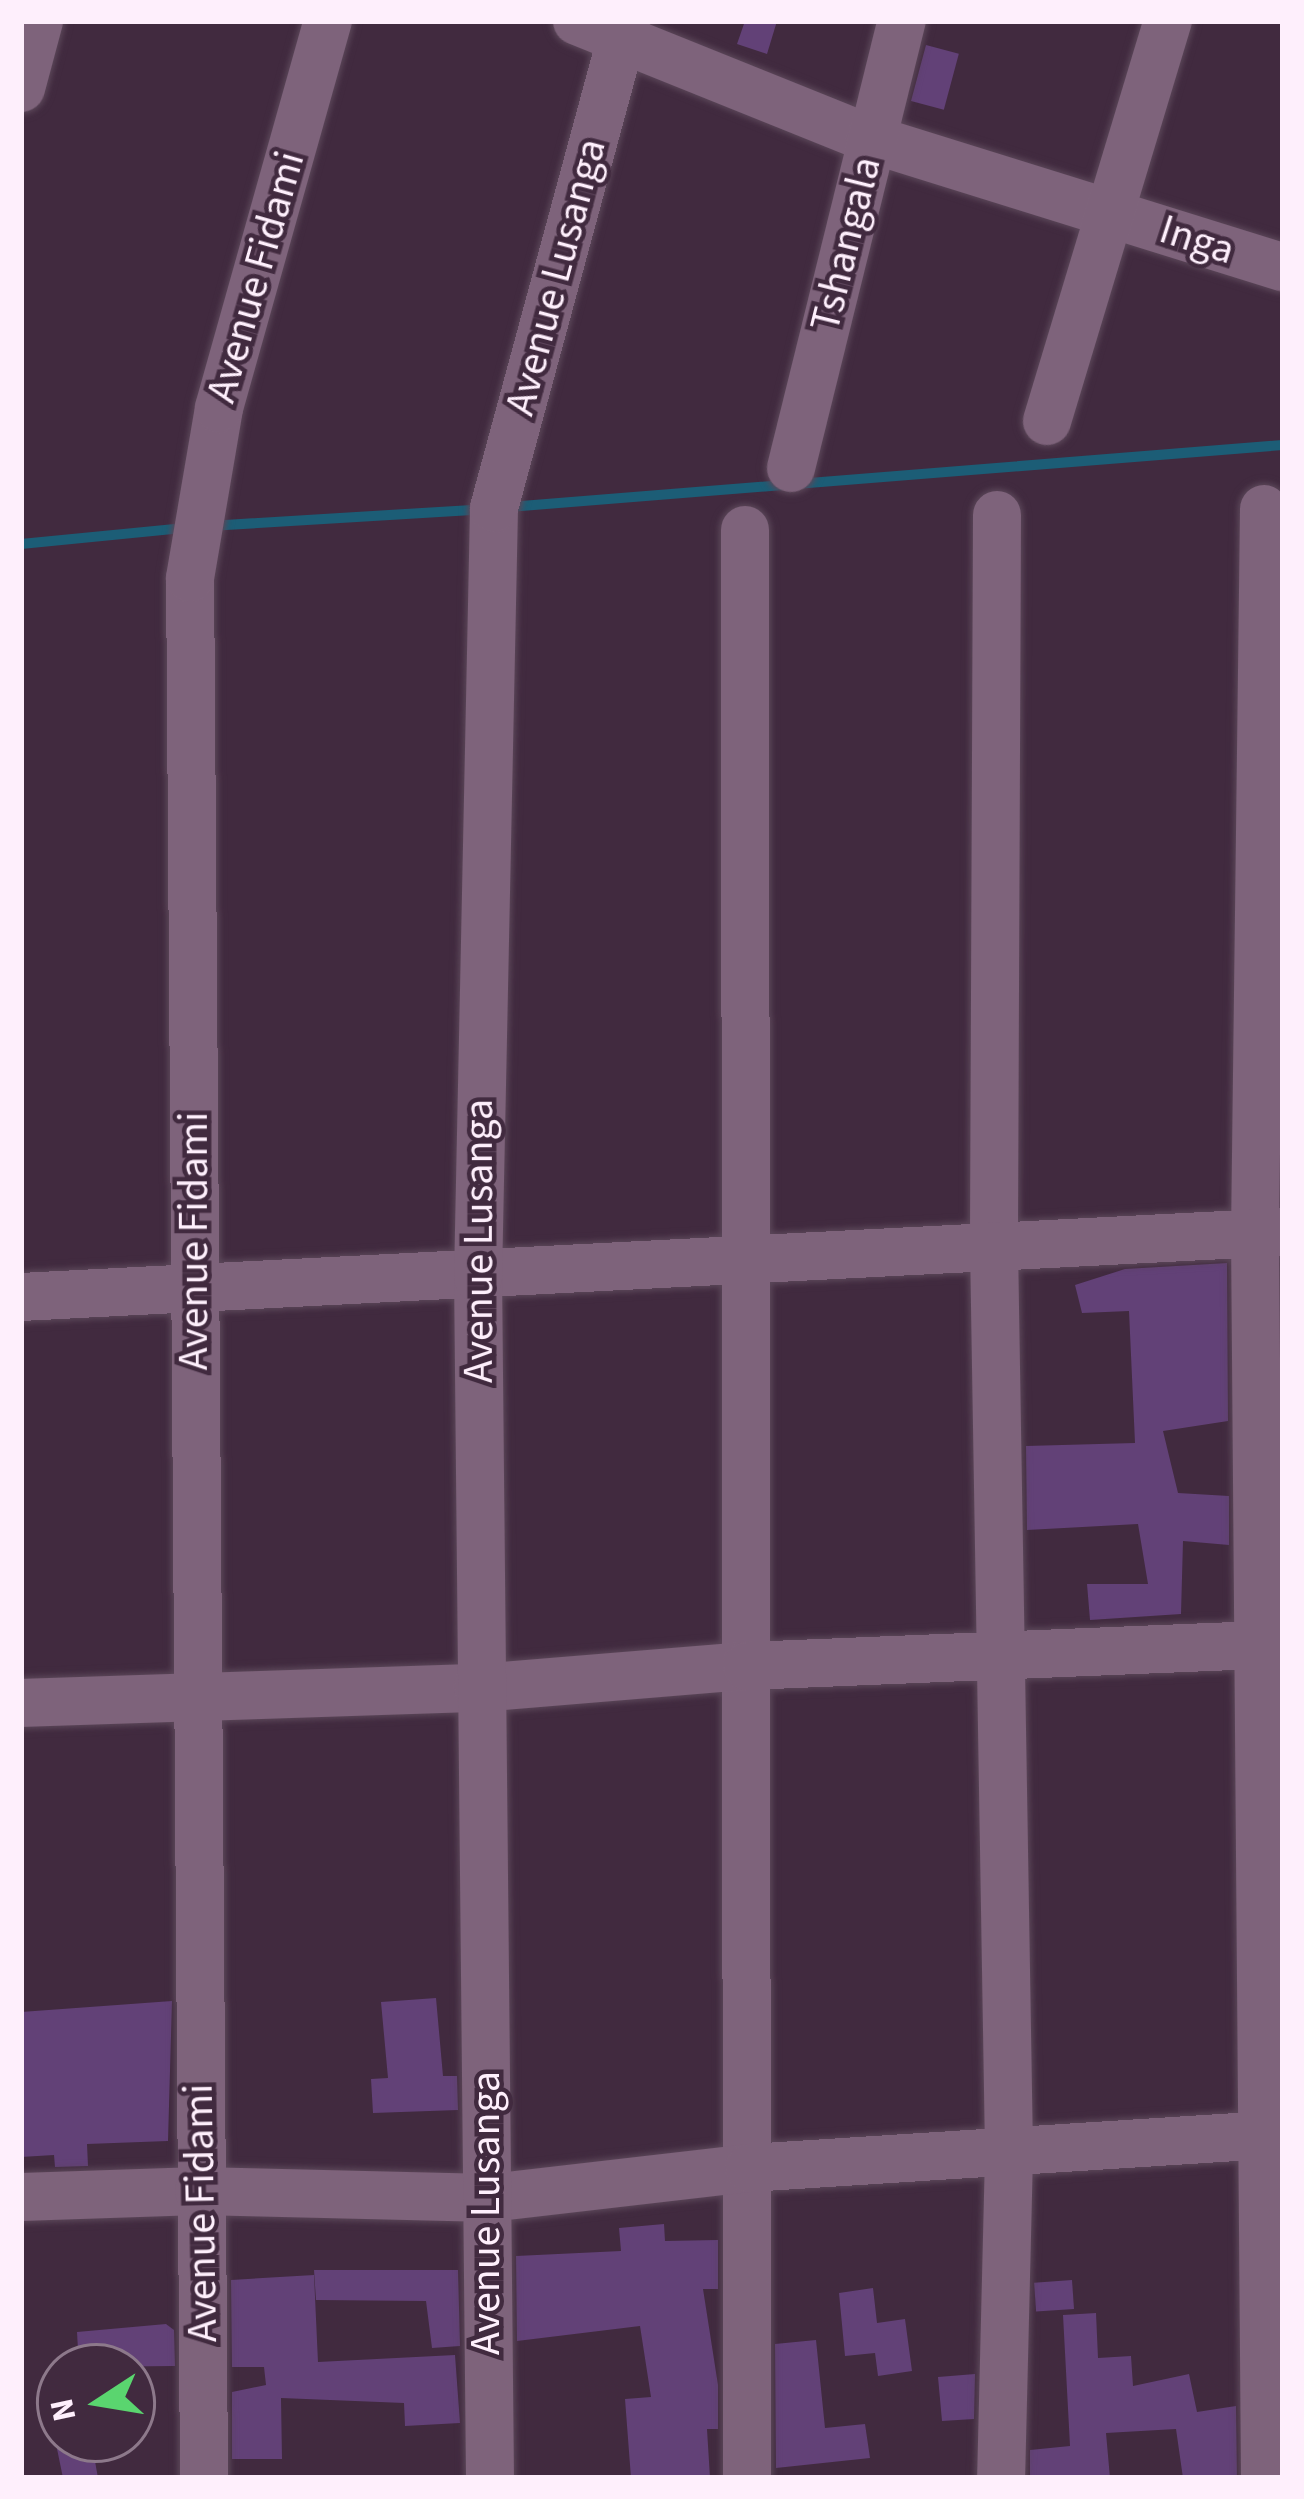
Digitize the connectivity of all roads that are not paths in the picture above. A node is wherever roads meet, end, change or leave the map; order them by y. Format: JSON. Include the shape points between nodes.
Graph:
{"nodes":[{"id":1,"x":39,"y":21,"type":"edge"},
{"id":2,"x":328,"y":21,"type":"edge"},
{"id":3,"x":577,"y":21,"type":"edge"},
{"id":4,"x":902,"y":21,"type":"edge"},
{"id":5,"x":1168,"y":21,"type":"edge"},
{"id":6,"x":623,"y":31,"type":"edge"},
{"id":7,"x":21,"y":88,"type":"edge"},
{"id":8,"x":872,"y":139,"type":"junction"},
{"id":9,"x":1111,"y":212,"type":"junction"},
{"id":10,"x":1283,"y":267,"type":"edge"},
{"id":11,"x":1047,"y":421,"type":"dead end"},
{"id":12,"x":791,"y":468,"type":"dead end"},
{"id":13,"x":1264,"y":509,"type":"dead end"},
{"id":14,"x":997,"y":515,"type":"dead end"},
{"id":15,"x":746,"y":530,"type":"dead end"},
{"id":16,"x":1269,"y":1232,"type":"edge"},
{"id":17,"x":994,"y":1246,"type":"junction"},
{"id":18,"x":744,"y":1258,"type":"junction"},
{"id":19,"x":478,"y":1278,"type":"junction"},
{"id":20,"x":194,"y":1289,"type":"junction"},
{"id":21,"x":21,"y":1297,"type":"edge"},
{"id":22,"x":1272,"y":1645,"type":"edge"},
{"id":23,"x":999,"y":1654,"type":"junction"},
{"id":24,"x":747,"y":1666,"type":"junction"},
{"id":25,"x":478,"y":1688,"type":"junction"},
{"id":26,"x":197,"y":1691,"type":"junction"},
{"id":27,"x":21,"y":1703,"type":"edge"},
{"id":28,"x":1275,"y":2134,"type":"edge"},
{"id":29,"x":1009,"y":2155,"type":"junction"},
{"id":30,"x":749,"y":2168,"type":"junction"},
{"id":31,"x":200,"y":2191,"type":"junction"},
{"id":32,"x":21,"y":2197,"type":"edge"},
{"id":33,"x":490,"y":2198,"type":"junction"},
{"id":34,"x":204,"y":2478,"type":"edge"},
{"id":35,"x":490,"y":2478,"type":"edge"},
{"id":36,"x":747,"y":2478,"type":"edge"},
{"id":37,"x":1001,"y":2478,"type":"edge"},
{"id":38,"x":1264,"y":2478,"type":"edge"}],
"edges":[{"from":1,"to":7,"type":"street"},
{"from":2,"to":20,"type":"street","name":"Avenue Fidami","via":[[193,527]]},
{"from":3,"to":6,"type":"street","name":"Inga"},
{"from":4,"to":8,"type":"street","name":"Tshangala"},
{"from":5,"to":9,"type":"street"},
{"from":6,"to":8,"type":"street","name":"Inga"},
{"from":6,"to":19,"type":"street","name":"Avenue Lusanga","via":[[494,508],[482,777]]},
{"from":8,"to":9,"type":"street","name":"Inga"},
{"from":8,"to":12,"type":"street","name":"Tshangala"},
{"from":9,"to":10,"type":"street","name":"Inga"},
{"from":9,"to":11,"type":"street"},
{"from":13,"to":16,"type":"street"},
{"from":14,"to":17,"type":"street"},
{"from":15,"to":18,"type":"street"},
{"from":16,"to":17,"type":"street"},
{"from":16,"to":22,"type":"street"},
{"from":17,"to":18,"type":"street"},
{"from":17,"to":23,"type":"street"},
{"from":18,"to":19,"type":"street"},
{"from":18,"to":24,"type":"street"},
{"from":19,"to":20,"type":"street"},
{"from":19,"to":25,"type":"street","name":"Avenue Lusanga"},
{"from":20,"to":21,"type":"street"},
{"from":20,"to":26,"type":"street","name":"Avenue Fidami"},
{"from":22,"to":23,"type":"street"},
{"from":22,"to":28,"type":"street"},
{"from":23,"to":24,"type":"street"},
{"from":23,"to":29,"type":"street"},
{"from":24,"to":25,"type":"street"},
{"from":24,"to":30,"type":"street"},
{"from":25,"to":26,"type":"street"},
{"from":25,"to":33,"type":"street","name":"Avenue Lusanga"},
{"from":26,"to":27,"type":"street"},
{"from":26,"to":31,"type":"street","name":"Avenue Fidami"},
{"from":28,"to":29,"type":"street"},
{"from":28,"to":38,"type":"street"},
{"from":29,"to":30,"type":"street"},
{"from":29,"to":37,"type":"street"},
{"from":30,"to":33,"type":"street"},
{"from":30,"to":36,"type":"street"},
{"from":31,"to":32,"type":"street"},
{"from":31,"to":33,"type":"street"},
{"from":31,"to":34,"type":"street","name":"Avenue Fidami"},
{"from":33,"to":35,"type":"street","name":"Avenue Lusanga"}]}
